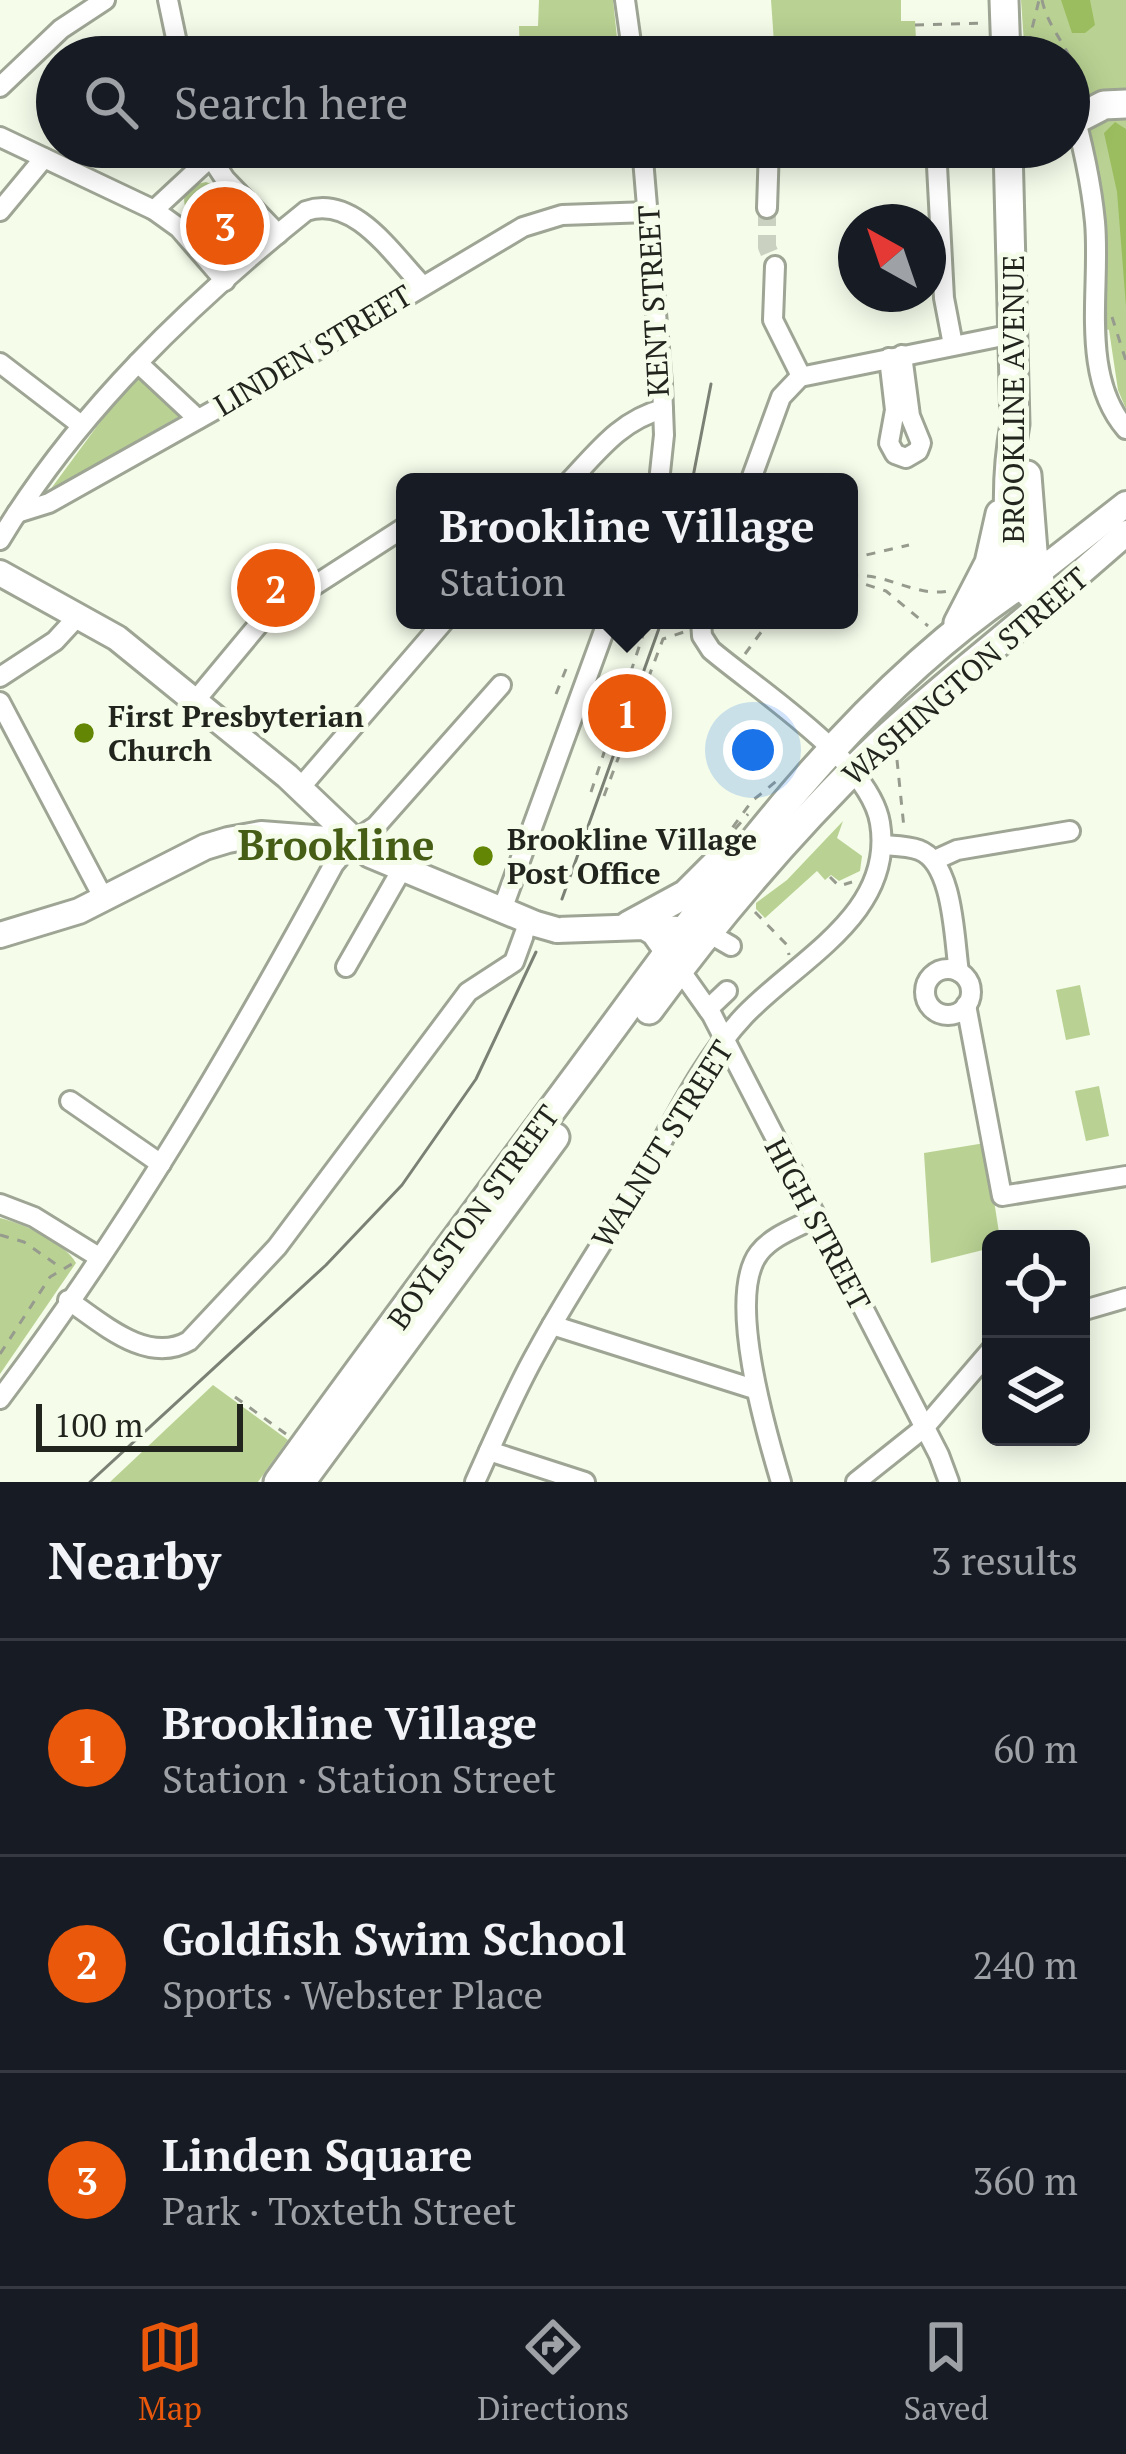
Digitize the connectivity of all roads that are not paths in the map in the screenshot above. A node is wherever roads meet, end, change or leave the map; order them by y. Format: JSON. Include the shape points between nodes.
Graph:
{"nodes":[{"id":1,"x":105,"y":0,"type":"edge"},
{"id":2,"x":168,"y":0,"type":"edge"},
{"id":3,"x":625,"y":0,"type":"edge"},
{"id":4,"x":54,"y":36,"type":"edge"},
{"id":5,"x":176,"y":36,"type":"edge"},
{"id":6,"x":630,"y":36,"type":"edge"},
{"id":7,"x":36,"y":52,"type":"edge"},
{"id":8,"x":0,"y":86,"type":"edge"},
{"id":9,"x":1090,"y":104,"type":"edge"},
{"id":10,"x":1126,"y":104,"type":"edge"},
{"id":11,"x":0,"y":137,"type":"edge"},
{"id":12,"x":36,"y":154,"type":"edge"},
{"id":13,"x":36,"y":168,"type":"edge"},
{"id":14,"x":65,"y":168,"type":"edge"},
{"id":15,"x":192,"y":168,"type":"edge"},
{"id":16,"x":221,"y":168,"type":"edge"},
{"id":17,"x":644,"y":168,"type":"edge"},
{"id":18,"x":768,"y":168,"type":"edge"},
{"id":19,"x":937,"y":168,"type":"edge"},
{"id":20,"x":1009,"y":168,"type":"edge"},
{"id":21,"x":1085,"y":168,"type":"edge"},
{"id":22,"x":767,"y":208,"type":"tunnel mouth"},
{"id":23,"x":154,"y":210,"type":"junction"},
{"id":24,"x":0,"y":211,"type":"edge"},
{"id":25,"x":649,"y":212,"type":"junction"},
{"id":26,"x":278,"y":234,"type":"junction"},
{"id":27,"x":775,"y":266,"type":"tunnel mouth"},
{"id":28,"x":225,"y":281,"type":"junction"},
{"id":29,"x":422,"y":285,"type":"junction"},
{"id":30,"x":1013,"y":334,"type":"junction"},
{"id":31,"x":953,"y":345,"type":"junction"},
{"id":32,"x":0,"y":363,"type":"edge"},
{"id":33,"x":138,"y":364,"type":"junction"},
{"id":34,"x":801,"y":376,"type":"junction"},
{"id":35,"x":663,"y":409,"type":"junction"},
{"id":36,"x":198,"y":419,"type":"junction"},
{"id":37,"x":1015,"y":424,"type":"junction"},
{"id":38,"x":82,"y":425,"type":"junction"},
{"id":39,"x":1123,"y":425,"type":"edge"},
{"id":40,"x":1008,"y":463,"type":"junction"},
{"id":41,"x":578,"y":473,"type":"edge"},
{"id":42,"x":659,"y":473,"type":"edge"},
{"id":43,"x":753,"y":473,"type":"edge"},
{"id":44,"x":1126,"y":504,"type":"edge"},
{"id":45,"x":17,"y":513,"type":"junction"},
{"id":46,"x":396,"y":532,"type":"edge"},
{"id":47,"x":1126,"y":533,"type":"edge"},
{"id":48,"x":0,"y":540,"type":"edge"},
{"id":49,"x":0,"y":572,"type":"edge"},
{"id":50,"x":1030,"y":577,"type":"junction"},
{"id":51,"x":1041,"y":607,"type":"junction"},
{"id":52,"x":78,"y":616,"type":"junction"},
{"id":53,"x":438,"y":629,"type":"edge"},
{"id":54,"x":605,"y":629,"type":"edge"},
{"id":55,"x":696,"y":629,"type":"edge"},
{"id":56,"x":940,"y":632,"type":"junction"},
{"id":57,"x":0,"y":677,"type":"edge"},
{"id":58,"x":501,"y":685,"type":"dead end"},
{"id":59,"x":195,"y":701,"type":"junction"},
{"id":60,"x":0,"y":702,"type":"edge"},
{"id":61,"x":833,"y":751,"type":"junction"},
{"id":62,"x":854,"y":771,"type":"junction"},
{"id":63,"x":300,"y":788,"type":"junction"},
{"id":64,"x":1070,"y":831,"type":"dead end"},
{"id":65,"x":353,"y":841,"type":"junction"},
{"id":66,"x":881,"y":845,"type":"junction"},
{"id":67,"x":935,"y":860,"type":"junction"},
{"id":68,"x":402,"y":869,"type":"junction"},
{"id":69,"x":104,"y":899,"type":"junction"},
{"id":70,"x":502,"y":910,"type":"junction"},
{"id":71,"x":540,"y":925,"type":"junction"},
{"id":72,"x":628,"y":925,"type":"junction"},
{"id":73,"x":0,"y":935,"type":"edge"},
{"id":74,"x":710,"y":935,"type":"junction"},
{"id":75,"x":675,"y":961,"type":"junction"},
{"id":76,"x":346,"y":967,"type":"dead end"},
{"id":77,"x":959,"y":972,"type":"junction"},
{"id":78,"x":727,"y":991,"type":"dead end"},
{"id":79,"x":966,"y":1005,"type":"junction"},
{"id":80,"x":707,"y":1009,"type":"junction"},
{"id":81,"x":724,"y":1041,"type":"junction"},
{"id":82,"x":70,"y":1101,"type":"dead end"},
{"id":83,"x":161,"y":1164,"type":"junction"},
{"id":84,"x":1126,"y":1176,"type":"edge"},
{"id":85,"x":0,"y":1204,"type":"edge"},
{"id":86,"x":815,"y":1218,"type":"junction"},
{"id":87,"x":88,"y":1258,"type":"junction"},
{"id":88,"x":1126,"y":1298,"type":"edge"},
{"id":89,"x":68,"y":1300,"type":"junction"},
{"id":90,"x":1090,"y":1308,"type":"edge"},
{"id":91,"x":552,"y":1324,"type":"junction"},
{"id":92,"x":982,"y":1360,"type":"edge"},
{"id":93,"x":754,"y":1389,"type":"junction"},
{"id":94,"x":0,"y":1399,"type":"edge"},
{"id":95,"x":925,"y":1427,"type":"junction"},
{"id":96,"x":489,"y":1451,"type":"junction"},
{"id":97,"x":278,"y":1482,"type":"edge"},
{"id":98,"x":302,"y":1482,"type":"edge"},
{"id":99,"x":476,"y":1482,"type":"edge"},
{"id":100,"x":585,"y":1482,"type":"edge"},
{"id":101,"x":781,"y":1482,"type":"edge"},
{"id":102,"x":856,"y":1482,"type":"edge"},
{"id":103,"x":949,"y":1482,"type":"edge"}],
"edges":[{"from":1,"to":4,"type":"street"},
{"from":2,"to":5,"type":"street"},
{"from":3,"to":6,"type":"street"},
{"from":7,"to":8,"type":"street"},
{"from":9,"to":10,"type":"highway"},
{"from":11,"to":12,"type":"street"},
{"from":13,"to":24,"type":"street"},
{"from":14,"to":23,"type":"street"},
{"from":15,"to":23,"type":"street"},
{"from":16,"to":26,"type":"street"},
{"from":17,"to":25,"type":"street","name":"KENT STREET"},
{"from":18,"to":22,"type":"street"},
{"from":19,"to":31,"type":"street"},
{"from":20,"to":30,"type":"highway","name":"BROOKLINE AVENUE"},
{"from":21,"to":39,"type":"street","via":[[1095,219],[1099,369]]},
{"from":23,"to":28,"type":"street"},
{"from":25,"to":29,"type":"street","name":"LINDEN STREET","via":[[542,220]]},
{"from":25,"to":35,"type":"street","name":"KENT STREET"},
{"from":26,"to":28,"type":"street"},
{"from":26,"to":29,"type":"street","via":[[312,208],[344,212]]},
{"from":27,"to":34,"type":"street","via":[[773,320]]},
{"from":28,"to":33,"type":"street"},
{"from":29,"to":36,"type":"street","name":"LINDEN STREET"},
{"from":30,"to":31,"type":"street"},
{"from":30,"to":37,"type":"highway","name":"BROOKLINE AVENUE"},
{"from":31,"to":34,"type":"street"},
{"from":32,"to":38,"type":"street"},
{"from":33,"to":36,"type":"street"},
{"from":33,"to":38,"type":"street"},
{"from":34,"to":43,"type":"street","via":[[780,400]]},
{"from":35,"to":41,"type":"street","name":"KENT STREET","via":[[620,428]]},
{"from":35,"to":42,"type":"street"},
{"from":36,"to":45,"type":"street","name":"LINDEN STREET"},
{"from":37,"to":40,"type":"highway","name":"BROOKLINE AVENUE"},
{"from":37,"to":50,"type":"highway","via":[[1025,460]]},
{"from":38,"to":45,"type":"street"},
{"from":40,"to":50,"type":"highway","name":"BROOKLINE AVENUE","via":[[1013,554]]},
{"from":40,"to":56,"type":"highway","via":[[989,562]]},
{"from":44,"to":50,"type":"main road","name":"WASHINGTON STREET"},
{"from":45,"to":48,"type":"street"},
{"from":46,"to":59,"type":"street","via":[[264,618]]},
{"from":47,"to":51,"type":"main road","name":"WASHINGTON STREET"},
{"from":49,"to":52,"type":"main road"},
{"from":50,"to":51,"type":"highway","name":"BROOKLINE AVENUE"},
{"from":50,"to":56,"type":"highway","name":"WASHINGTON STREET"},
{"from":51,"to":62,"type":"highway","name":"WASHINGTON STREET"},
{"from":52,"to":57,"type":"street"},
{"from":52,"to":59,"type":"main road"},
{"from":53,"to":63,"type":"street"},
{"from":54,"to":70,"type":"street"},
{"from":55,"to":61,"type":"street"},
{"from":56,"to":61,"type":"highway","name":"WASHINGTON STREET"},
{"from":58,"to":65,"type":"street","via":[[376,826]]},
{"from":59,"to":63,"type":"main road"},
{"from":60,"to":69,"type":"street"},
{"from":61,"to":62,"type":"street"},
{"from":61,"to":72,"type":"highway","via":[[782,792],[692,890]]},
{"from":61,"to":74,"type":"highway","name":"WASHINGTON STREET"},
{"from":62,"to":66,"type":"street","via":[[874,802]]},
{"from":62,"to":74,"type":"highway","name":"WASHINGTON STREET"},
{"from":63,"to":65,"type":"main road"},
{"from":64,"to":67,"type":"street"},
{"from":65,"to":68,"type":"main road"},
{"from":65,"to":69,"type":"main road","via":[[240,836]]},
{"from":65,"to":83,"type":"street"},
{"from":66,"to":67,"type":"street"},
{"from":66,"to":81,"type":"street","name":"WALNUT STREET","via":[[872,884],[848,922]]},
{"from":67,"to":77,"type":"street"},
{"from":68,"to":70,"type":"main road"},
{"from":68,"to":76,"type":"street"},
{"from":69,"to":73,"type":"main road"},
{"from":70,"to":71,"type":"main road"},
{"from":71,"to":72,"type":"main road"},
{"from":71,"to":89,"type":"street","via":[[514,962],[468,992],[277,1247],[189,1341],[145,1347]]},
{"from":72,"to":74,"type":"street"},
{"from":72,"to":75,"type":"main road","via":[[653,932]]},
{"from":74,"to":75,"type":"highway","name":"WASHINGTON STREET"},
{"from":75,"to":80,"type":"street","name":"HIGH STREET"},
{"from":75,"to":97,"type":"highway","name":"BOYLSTON STREET"},
{"from":75,"to":98,"type":"highway","name":"BOYLSTON STREET"},
{"from":77,"to":79,"type":"street","via":[[969,983]]},
{"from":77,"to":79,"type":"street","via":[[933,974],[926,1000],[941,1014]]},
{"from":78,"to":80,"type":"street"},
{"from":79,"to":84,"type":"street","via":[[1003,1196]]},
{"from":80,"to":81,"type":"street","name":"HIGH STREET"},
{"from":81,"to":86,"type":"street","name":"HIGH STREET"},
{"from":81,"to":91,"type":"street","name":"WALNUT STREET"},
{"from":82,"to":83,"type":"street"},
{"from":83,"to":87,"type":"street"},
{"from":85,"to":87,"type":"street","via":[[34,1216]]},
{"from":86,"to":93,"type":"street","via":[[770,1243],[750,1270]]},
{"from":86,"to":95,"type":"street","name":"HIGH STREET"},
{"from":87,"to":89,"type":"street"},
{"from":88,"to":90,"type":"street"},
{"from":89,"to":94,"type":"street"},
{"from":91,"to":93,"type":"street"},
{"from":91,"to":96,"type":"street","name":"WALNUT STREET"},
{"from":92,"to":95,"type":"street"},
{"from":93,"to":101,"type":"street"},
{"from":95,"to":102,"type":"street"},
{"from":95,"to":103,"type":"street","name":"HIGH STREET"},
{"from":96,"to":99,"type":"street","name":"WALNUT STREET"},
{"from":96,"to":100,"type":"street"}]}
